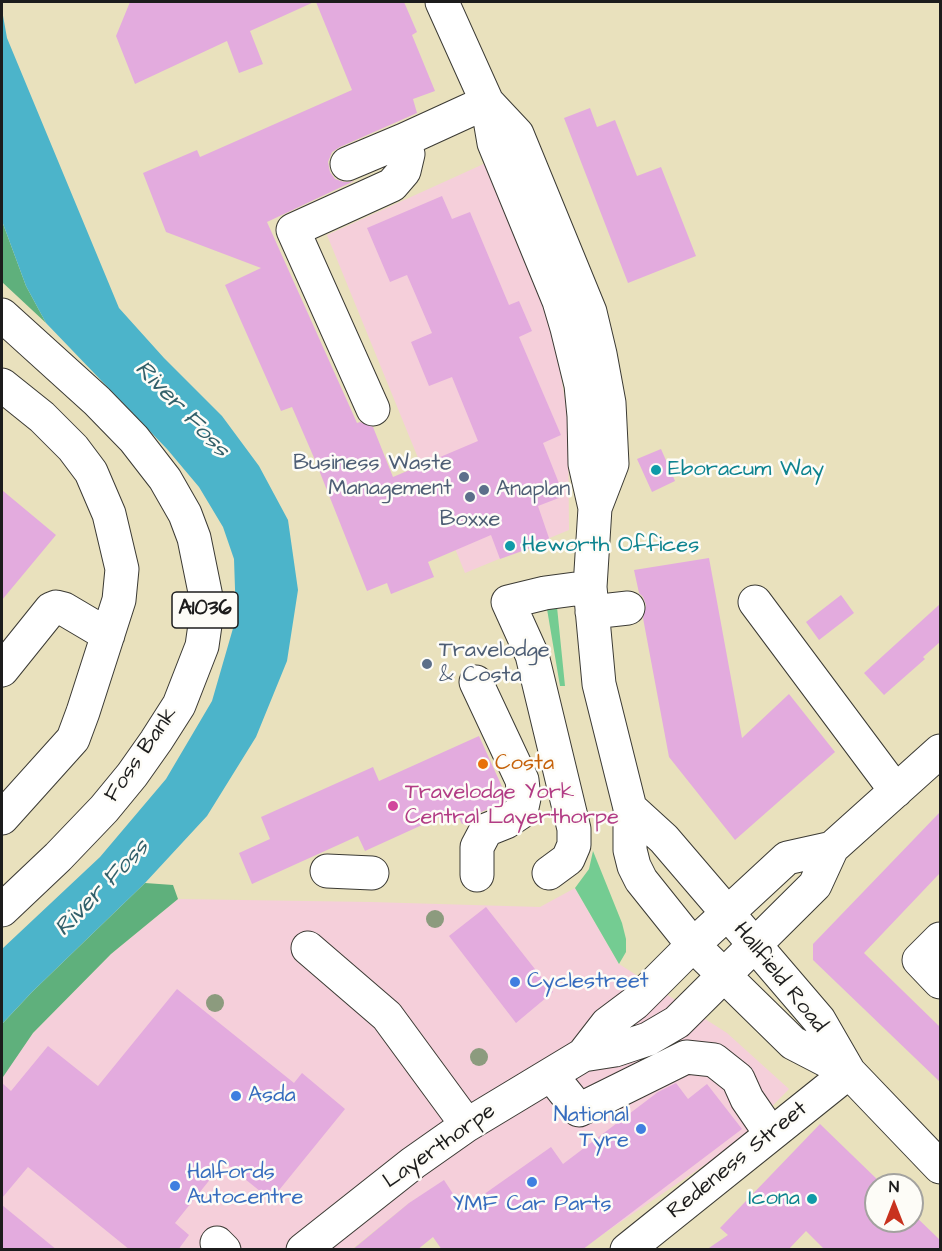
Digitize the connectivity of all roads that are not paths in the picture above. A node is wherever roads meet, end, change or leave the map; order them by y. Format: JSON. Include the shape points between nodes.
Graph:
{"nodes":[{"id":1,"x":442,"y":2,"type":"edge"},
{"id":2,"x":487,"y":102,"type":"junction"},
{"id":3,"x":404,"y":140,"type":"junction"},
{"id":4,"x":347,"y":164,"type":"dead end"},
{"id":5,"x":2,"y":315,"type":"edge"},
{"id":6,"x":2,"y":385,"type":"edge"},
{"id":7,"x":373,"y":409,"type":"dead end"},
{"id":8,"x":591,"y":600,"type":"junction"},
{"id":9,"x":755,"y":602,"type":"dead end"},
{"id":10,"x":628,"y":609,"type":"dead end"},
{"id":11,"x":108,"y":635,"type":"junction"},
{"id":12,"x":2,"y":670,"type":"edge"},
{"id":13,"x":476,"y":682,"type":"dead end"},
{"id":14,"x":940,"y":751,"type":"edge"},
{"id":15,"x":896,"y":791,"type":"junction"},
{"id":16,"x":630,"y":808,"type":"junction"},
{"id":17,"x":2,"y":818,"type":"edge"},
{"id":18,"x":832,"y":848,"type":"junction"},
{"id":19,"x":327,"y":871,"type":"dead end"},
{"id":20,"x":372,"y":873,"type":"dead end"},
{"id":21,"x":549,"y":873,"type":"dead end"},
{"id":22,"x":477,"y":875,"type":"dead end"},
{"id":23,"x":2,"y":910,"type":"edge"},
{"id":24,"x":727,"y":915,"type":"junction"},
{"id":25,"x":940,"y":939,"type":"edge"},
{"id":26,"x":693,"y":945,"type":"junction"},
{"id":27,"x":756,"y":946,"type":"junction"},
{"id":28,"x":308,"y":948,"type":"dead end"},
{"id":29,"x":724,"y":976,"type":"junction"},
{"id":30,"x":940,"y":982,"type":"edge"},
{"id":31,"x":583,"y":1055,"type":"junction"},
{"id":32,"x":849,"y":1072,"type":"junction"},
{"id":33,"x":551,"y":1075,"type":"junction"},
{"id":34,"x":467,"y":1125,"type":"junction"},
{"id":35,"x":771,"y":1134,"type":"junction"},
{"id":36,"x":940,"y":1167,"type":"edge"},
{"id":37,"x":303,"y":1250,"type":"edge"},
{"id":38,"x":627,"y":1250,"type":"edge"}],
"edges":[{"from":1,"to":2,"type":"street"},
{"from":2,"to":3,"type":"street"},
{"from":2,"to":8,"type":"street","via":[[494,143],[559,301],[581,385],[585,464],[595,508]]},
{"from":3,"to":4,"type":"street"},
{"from":3,"to":7,"type":"street","via":[[408,154],[404,171],[392,185],[294,230]]},
{"from":5,"to":23,"type":"street","name":"Foss Bank","number":"A1036","via":[[134,439],[165,479],[194,538],[206,597],[198,657],[179,705],[156,741],[104,808]]},
{"from":6,"to":11,"type":"street","via":[[73,448],[91,472],[109,514],[122,569],[120,600]]},
{"from":8,"to":10,"type":"street"},
{"from":8,"to":16,"type":"street","via":[[599,684]]},
{"from":8,"to":21,"type":"street","via":[[545,592],[508,602],[532,655],[574,829],[574,845],[568,859]]},
{"from":9,"to":15,"type":"street"},
{"from":11,"to":12,"type":"street","via":[[64,609],[51,609]]},
{"from":11,"to":17,"type":"street","via":[[73,739]]},
{"from":13,"to":22,"type":"street","via":[[522,780],[524,798],[521,812],[486,830],[477,847]]},
{"from":14,"to":15,"type":"street","name":"Layerthorpe"},
{"from":15,"to":18,"type":"street","name":"Layerthorpe"},
{"from":16,"to":24,"type":"street","via":[[664,839]]},
{"from":16,"to":26,"type":"street","via":[[634,866]]},
{"from":18,"to":24,"type":"street","name":"Layerthorpe","via":[[787,858]]},
{"from":18,"to":27,"type":"street","name":"Layerthorpe","via":[[815,885]]},
{"from":19,"to":20,"type":"street"},
{"from":24,"to":26,"type":"street","name":"Layerthorpe"},
{"from":24,"to":27,"type":"street","name":"Hallfield Road"},
{"from":25,"to":30,"type":"street","via":[[919,960]]},
{"from":26,"to":29,"type":"street"},
{"from":26,"to":31,"type":"street","name":"Layerthorpe","via":[[635,1003],[601,1030]]},
{"from":27,"to":29,"type":"street","name":"Layerthorpe"},
{"from":27,"to":32,"type":"street","name":"Hallfield Road","via":[[819,1020]]},
{"from":28,"to":34,"type":"street","via":[[387,1016]]},
{"from":29,"to":31,"type":"street","name":"Layerthorpe","via":[[677,1022],[648,1039]]},
{"from":29,"to":32,"type":"street","name":"Hallfield Road","via":[[793,1043]]},
{"from":31,"to":33,"type":"street","name":"Layerthorpe"},
{"from":32,"to":35,"type":"street","name":"Redeness Street"},
{"from":32,"to":36,"type":"street","name":"Hallfield Road"},
{"from":33,"to":34,"type":"street","name":"Layerthorpe"},
{"from":33,"to":35,"type":"street","via":[[579,1110],[686,1057],[714,1060],[738,1079]]},
{"from":34,"to":37,"type":"street","name":"Layerthorpe"},
{"from":35,"to":38,"type":"street","name":"Redeness Street"}]}
